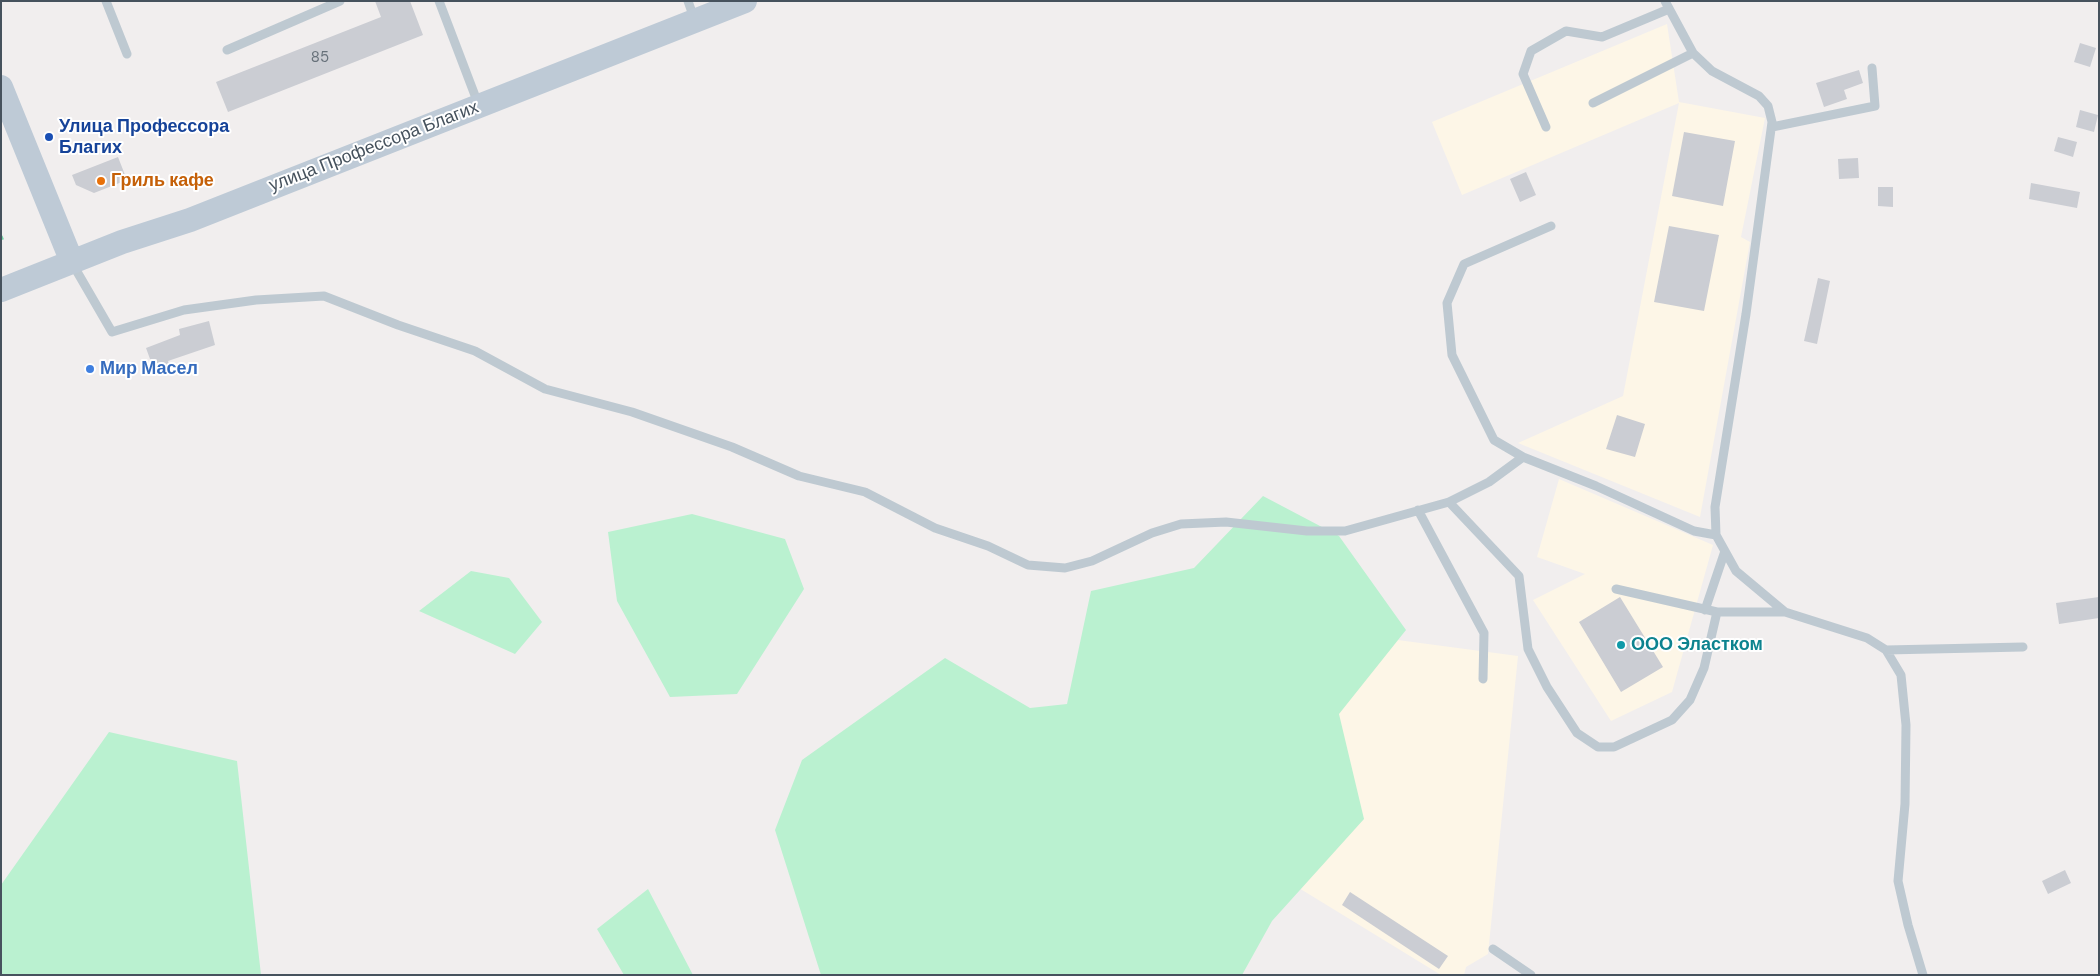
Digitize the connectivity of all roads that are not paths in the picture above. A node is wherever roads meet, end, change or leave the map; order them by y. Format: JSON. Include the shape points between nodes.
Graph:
{"nodes":[{"id":1,"x":106,"y":1,"type":"edge"},
{"id":2,"x":340,"y":1,"type":"edge"},
{"id":3,"x":439,"y":1,"type":"edge"},
{"id":4,"x":745,"y":1,"type":"edge"},
{"id":5,"x":1667,"y":5,"type":"edge"},
{"id":6,"x":691,"y":11,"type":"edge"},
{"id":7,"x":227,"y":50,"type":"dead end"},
{"id":8,"x":127,"y":54,"type":"dead end"},
{"id":9,"x":1693,"y":54,"type":"junction"},
{"id":10,"x":1872,"y":68,"type":"dead end"},
{"id":11,"x":1,"y":87,"type":"edge"},
{"id":12,"x":1593,"y":103,"type":"dead end"},
{"id":13,"x":479,"y":106,"type":"junction"},
{"id":14,"x":1546,"y":127,"type":"dead end"},
{"id":15,"x":1772,"y":127,"type":"junction"},
{"id":16,"x":1551,"y":226,"type":"dead end"},
{"id":17,"x":72,"y":262,"type":"junction"},
{"id":18,"x":1,"y":290,"type":"edge"},
{"id":19,"x":1523,"y":457,"type":"junction"},
{"id":20,"x":1449,"y":502,"type":"junction"},
{"id":21,"x":1418,"y":510,"type":"junction"},
{"id":22,"x":1716,"y":535,"type":"junction"},
{"id":23,"x":1725,"y":551,"type":"junction"},
{"id":24,"x":1616,"y":589,"type":"dead end"},
{"id":25,"x":1705,"y":610,"type":"junction"},
{"id":26,"x":1717,"y":612,"type":"junction"},
{"id":27,"x":1785,"y":612,"type":"junction"},
{"id":28,"x":2023,"y":647,"type":"dead end"},
{"id":29,"x":1886,"y":650,"type":"junction"},
{"id":30,"x":1483,"y":679,"type":"dead end"},
{"id":31,"x":1493,"y":949,"type":"dead end"},
{"id":32,"x":1531,"y":975,"type":"edge"},
{"id":33,"x":1923,"y":975,"type":"edge"}],
"edges":[{"from":1,"to":8,"type":"lane"},
{"from":2,"to":7,"type":"lane"},
{"from":3,"to":13,"type":"lane"},
{"from":4,"to":6,"type":"main road","name":"улица Профессора Благих"},
{"from":5,"to":9,"type":"lane"},
{"from":5,"to":14,"type":"lane","via":[[1602,37],[1566,31],[1530,51],[1523,74]]},
{"from":6,"to":13,"type":"main road","name":"улица Профессора Благих"},
{"from":9,"to":12,"type":"lane"},
{"from":9,"to":15,"type":"lane","via":[[1712,71],[1758,96],[1768,106]]},
{"from":10,"to":15,"type":"lane","via":[[1875,106]]},
{"from":11,"to":17,"type":"main road"},
{"from":13,"to":17,"type":"main road","name":"улица Профессора Благих","via":[[190,220]]},
{"from":15,"to":22,"type":"lane","via":[[1715,506]]},
{"from":16,"to":19,"type":"lane","via":[[1464,264],[1447,303],[1452,355],[1494,440]]},
{"from":17,"to":18,"type":"main road","name":"улица Профессора Благих"},
{"from":17,"to":21,"type":"lane","via":[[112,332],[184,310],[256,300],[324,296],[475,351],[545,389],[632,412],[732,447],[799,476],[865,492],[935,528],[988,546],[1028,565],[1065,568],[1092,561],[1152,532],[1181,524],[1226,522],[1307,531],[1345,531]]},
{"from":19,"to":20,"type":"lane","via":[[1488,482]]},
{"from":19,"to":22,"type":"lane","via":[[1694,531]]},
{"from":20,"to":21,"type":"lane"},
{"from":20,"to":26,"type":"lane","via":[[1519,576],[1528,649],[1546,687],[1577,733],[1598,747],[1614,746],[1672,720],[1690,700],[1704,668]]},
{"from":21,"to":30,"type":"lane","via":[[1484,633]]},
{"from":22,"to":23,"type":"lane"},
{"from":23,"to":25,"type":"lane"},
{"from":23,"to":27,"type":"lane","via":[[1736,571]]},
{"from":24,"to":25,"type":"lane"},
{"from":25,"to":26,"type":"lane"},
{"from":26,"to":27,"type":"lane"},
{"from":27,"to":29,"type":"lane","via":[[1868,638]]},
{"from":28,"to":29,"type":"lane"},
{"from":29,"to":33,"type":"lane","via":[[1900,675],[1906,724],[1898,881]]},
{"from":31,"to":32,"type":"lane"}]}
